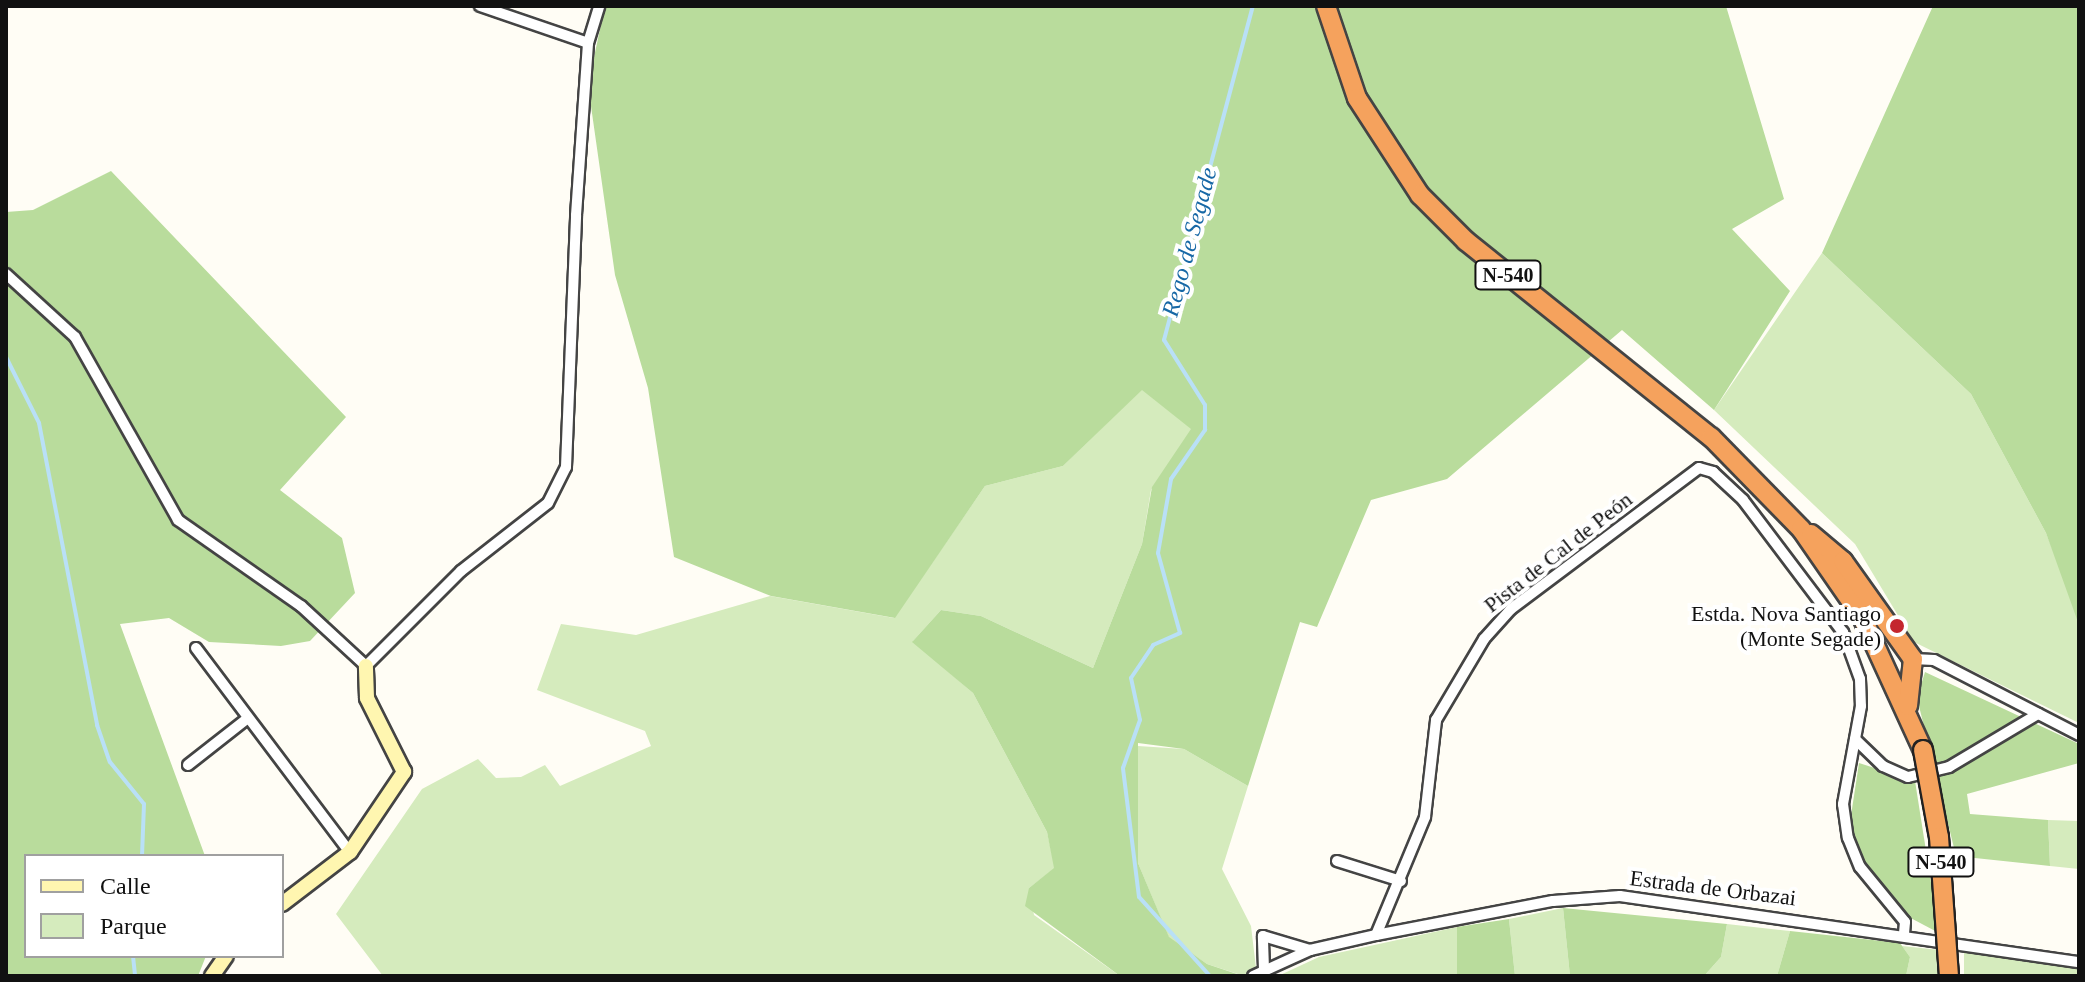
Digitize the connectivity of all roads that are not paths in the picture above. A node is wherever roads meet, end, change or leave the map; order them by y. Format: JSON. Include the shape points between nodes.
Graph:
{"nodes":[{"id":1,"x":480,"y":6,"type":"edge"},
{"id":2,"x":599,"y":6,"type":"edge"},
{"id":3,"x":1326,"y":6,"type":"edge"},
{"id":4,"x":588,"y":43,"type":"junction"},
{"id":5,"x":6,"y":274,"type":"edge"},
{"id":6,"x":1762,"y":487,"type":"junction"},
{"id":7,"x":1743,"y":500,"type":"junction"},
{"id":8,"x":1801,"y":529,"type":"junction"},
{"id":9,"x":1862,"y":617,"type":"junction"},
{"id":10,"x":1843,"y":632,"type":"junction"},
{"id":11,"x":196,"y":648,"type":"dead end"},
{"id":12,"x":1913,"y":659,"type":"junction"},
{"id":13,"x":366,"y":666,"type":"junction"},
{"id":14,"x":1909,"y":713,"type":"junction"},
{"id":15,"x":2038,"y":714,"type":"junction"},
{"id":16,"x":248,"y":718,"type":"junction"},
{"id":17,"x":2079,"y":735,"type":"edge"},
{"id":18,"x":1855,"y":739,"type":"junction"},
{"id":19,"x":188,"y":765,"type":"dead end"},
{"id":20,"x":350,"y":852,"type":"junction"},
{"id":21,"x":1337,"y":861,"type":"dead end"},
{"id":22,"x":1401,"y":881,"type":"junction"},
{"id":23,"x":284,"y":902,"type":"edge"},
{"id":24,"x":1904,"y":933,"type":"junction"},
{"id":25,"x":1376,"y":935,"type":"junction"},
{"id":26,"x":1310,"y":950,"type":"junction"},
{"id":27,"x":225,"y":958,"type":"edge"},
{"id":28,"x":2079,"y":962,"type":"edge"},
{"id":29,"x":1264,"y":969,"type":"junction"},
{"id":30,"x":212,"y":976,"type":"edge"},
{"id":31,"x":1253,"y":976,"type":"edge"},
{"id":32,"x":1949,"y":976,"type":"edge"}],
"edges":[{"from":1,"to":4,"type":"street"},
{"from":2,"to":4,"type":"street"},
{"from":3,"to":6,"type":"highway","number":"N-540","via":[[1357,98],[1420,195]]},
{"from":4,"to":13,"type":"street","via":[[566,467],[548,503],[524,527],[461,571]]},
{"from":5,"to":13,"type":"street","via":[[75,337],[178,520],[301,606]]},
{"from":6,"to":7,"type":"street"},
{"from":6,"to":8,"type":"highway","number":"N-540"},
{"from":7,"to":10,"type":"street"},
{"from":7,"to":22,"type":"street","name":"Pista de Cal de Peón","via":[[1713,472],[1683,476],[1511,609],[1484,639],[1436,720],[1425,817]]},
{"from":8,"to":9,"type":"highway","number":"N-540"},
{"from":8,"to":12,"type":"highway","via":[[1843,561]]},
{"from":9,"to":10,"type":"street"},
{"from":9,"to":14,"type":"highway","number":"N-540"},
{"from":10,"to":18,"type":"street","via":[[1860,679]]},
{"from":11,"to":16,"type":"street"},
{"from":12,"to":14,"type":"highway"},
{"from":12,"to":15,"type":"street","via":[[1934,660]]},
{"from":13,"to":20,"type":"street","via":[[367,698],[404,772]]},
{"from":14,"to":32,"type":"highway","number":"N-540","bridge":true,"via":[[1923,750],[1939,837]]},
{"from":15,"to":17,"type":"street"},
{"from":15,"to":18,"type":"street","via":[[1949,767],[1908,777],[1883,766]]},
{"from":16,"to":19,"type":"street"},
{"from":16,"to":20,"type":"street"},
{"from":18,"to":24,"type":"street","via":[[1843,804],[1848,838],[1860,867],[1905,922]]},
{"from":20,"to":23,"type":"street"},
{"from":21,"to":22,"type":"street"},
{"from":22,"to":25,"type":"street","name":"Pista de Cal de Peón"},
{"from":24,"to":25,"type":"street","name":"Estrada de Orbazai","via":[[1620,896]]},
{"from":24,"to":28,"type":"street","name":"Estrada de Orbazai"},
{"from":25,"to":26,"type":"street","name":"Estrada de Orbazai"},
{"from":26,"to":29,"type":"street","name":"Estrada de Orbazai"},
{"from":26,"to":29,"type":"street","via":[[1263,936]]},
{"from":27,"to":30,"type":"street"},
{"from":29,"to":31,"type":"street","name":"Estrada de Orbazai"}]}
